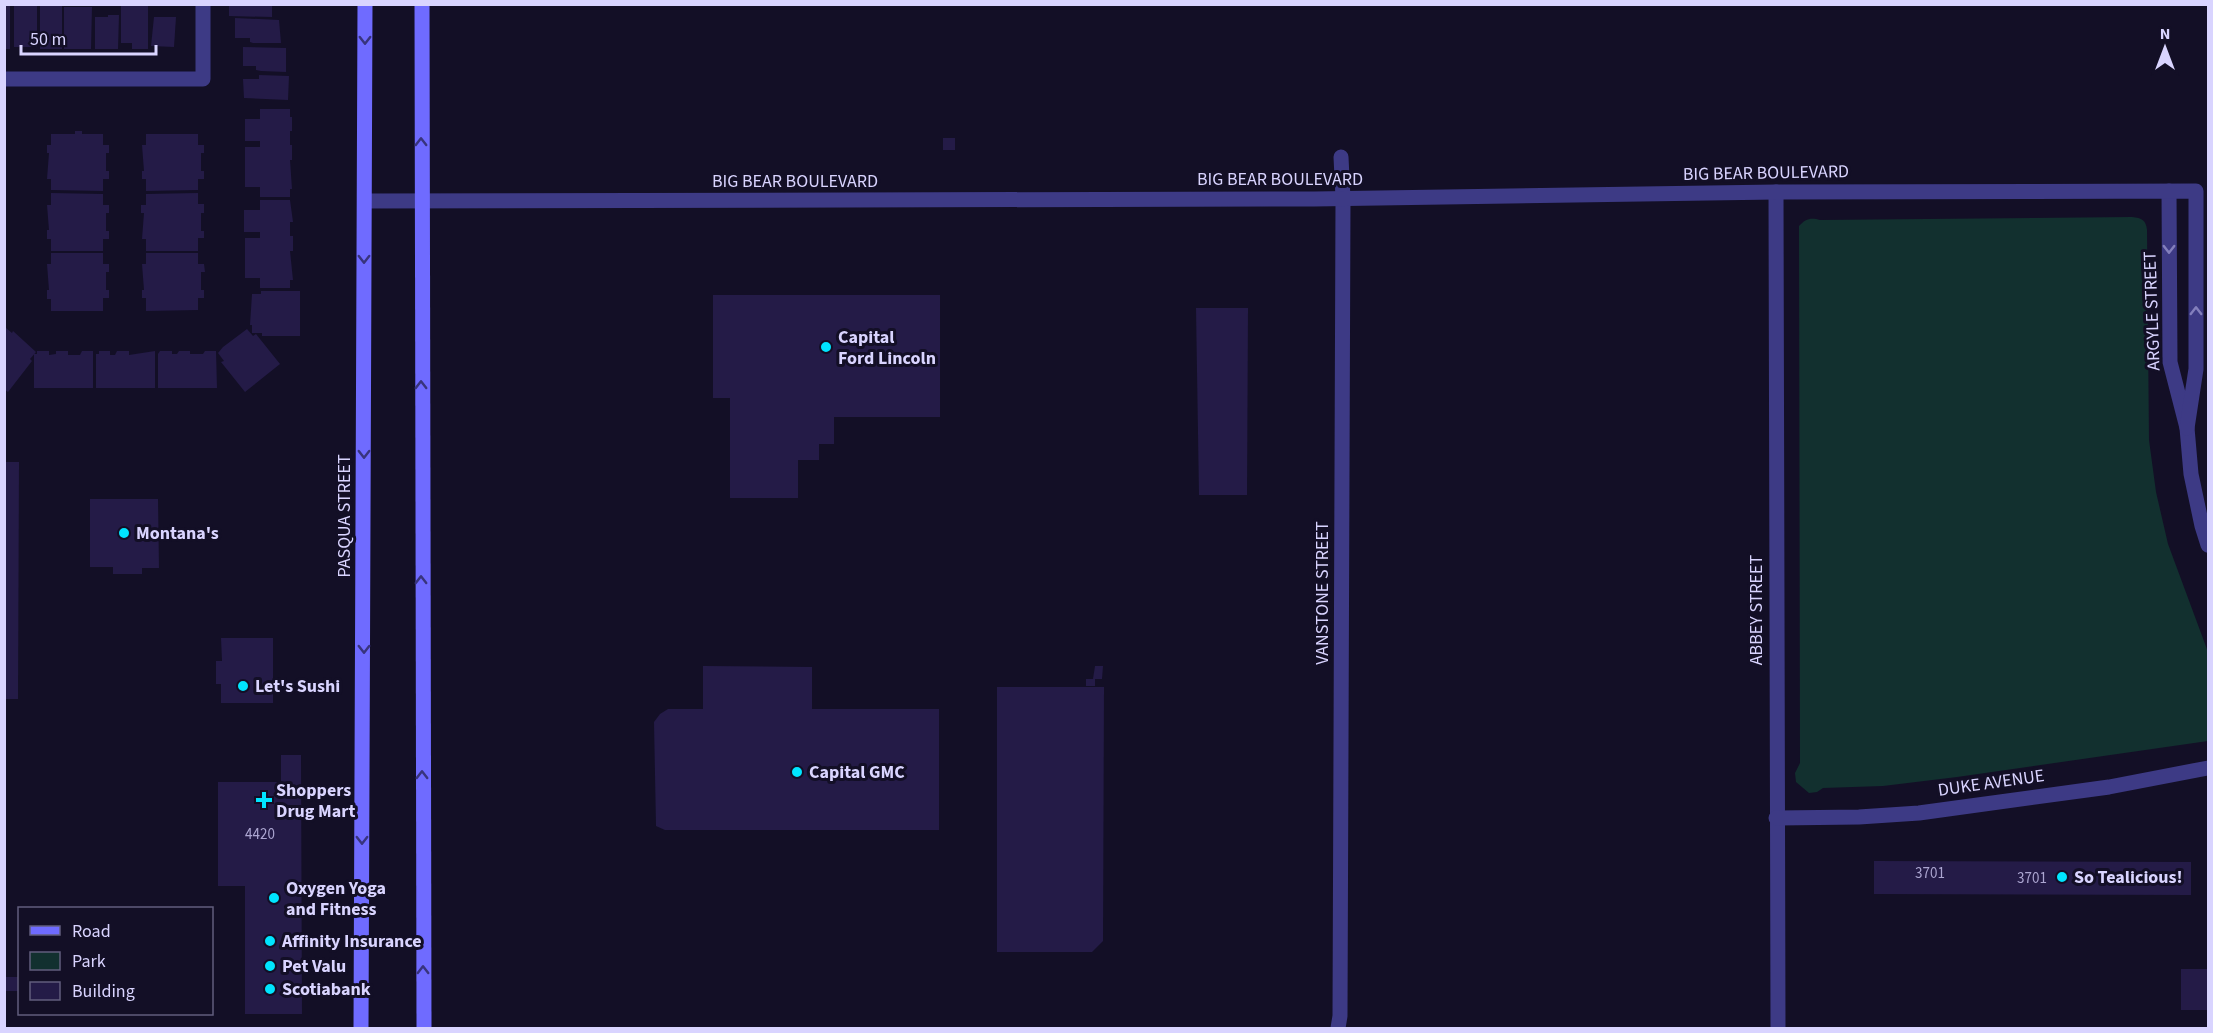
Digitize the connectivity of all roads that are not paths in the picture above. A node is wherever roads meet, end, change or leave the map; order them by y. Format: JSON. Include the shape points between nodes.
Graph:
{"nodes":[{"id":1,"x":203,"y":4,"type":"edge"},
{"id":2,"x":365,"y":4,"type":"edge"},
{"id":3,"x":422,"y":4,"type":"edge"},
{"id":4,"x":4,"y":79,"type":"edge"},
{"id":5,"x":1341,"y":157,"type":"dead end"},
{"id":6,"x":2169,"y":191,"type":"junction"},
{"id":7,"x":2196,"y":191,"type":"joint"},
{"id":8,"x":1776,"y":192,"type":"junction"},
{"id":9,"x":1343,"y":198,"type":"junction"},
{"id":10,"x":365,"y":201,"type":"junction"},
{"id":11,"x":421,"y":201,"type":"junction"},
{"id":12,"x":2187,"y":428,"type":"junction"},
{"id":13,"x":2208,"y":545,"type":"edge"},
{"id":14,"x":2208,"y":768,"type":"edge"},
{"id":15,"x":1776,"y":818,"type":"junction"},
{"id":16,"x":361,"y":1029,"type":"edge"},
{"id":17,"x":424,"y":1029,"type":"edge"},
{"id":18,"x":1338,"y":1029,"type":"edge"},
{"id":19,"x":1778,"y":1029,"type":"edge"}],
"edges":[{"from":1,"to":4,"type":"street","via":[[203,79]]},
{"from":2,"to":10,"type":"main road","name":"PASQUA STREET","one_way":true},
{"from":11,"to":3,"type":"main road","one_way":true},
{"from":5,"to":9,"type":"street","name":"VANSTONE STREET"},
{"from":6,"to":7,"type":"street","name":"BIG BEAR BOULEVARD"},
{"from":6,"to":8,"type":"street","name":"BIG BEAR BOULEVARD"},
{"from":6,"to":12,"type":"street","name":"ARGYLE STREET","one_way":true,"via":[[2170,362]]},
{"from":12,"to":7,"type":"street","name":"ARGYLE STREET","one_way":true,"via":[[2196,369]]},
{"from":8,"to":9,"type":"street","name":"BIG BEAR BOULEVARD"},
{"from":8,"to":15,"type":"street","name":"ABBEY STREET"},
{"from":9,"to":11,"type":"street","name":"BIG BEAR BOULEVARD"},
{"from":9,"to":18,"type":"street","name":"VANSTONE STREET"},
{"from":10,"to":11,"type":"street","name":"BIG BEAR BOULEVARD"},
{"from":10,"to":16,"type":"main road","name":"PASQUA STREET","one_way":true},
{"from":17,"to":11,"type":"main road","one_way":true},
{"from":12,"to":13,"type":"street","name":"ARGYLE STREET","via":[[2191,474]]},
{"from":14,"to":15,"type":"street","name":"DUKE AVENUE","via":[[2109,787],[1920,813]]},
{"from":15,"to":19,"type":"street","name":"ABBEY STREET"}]}
